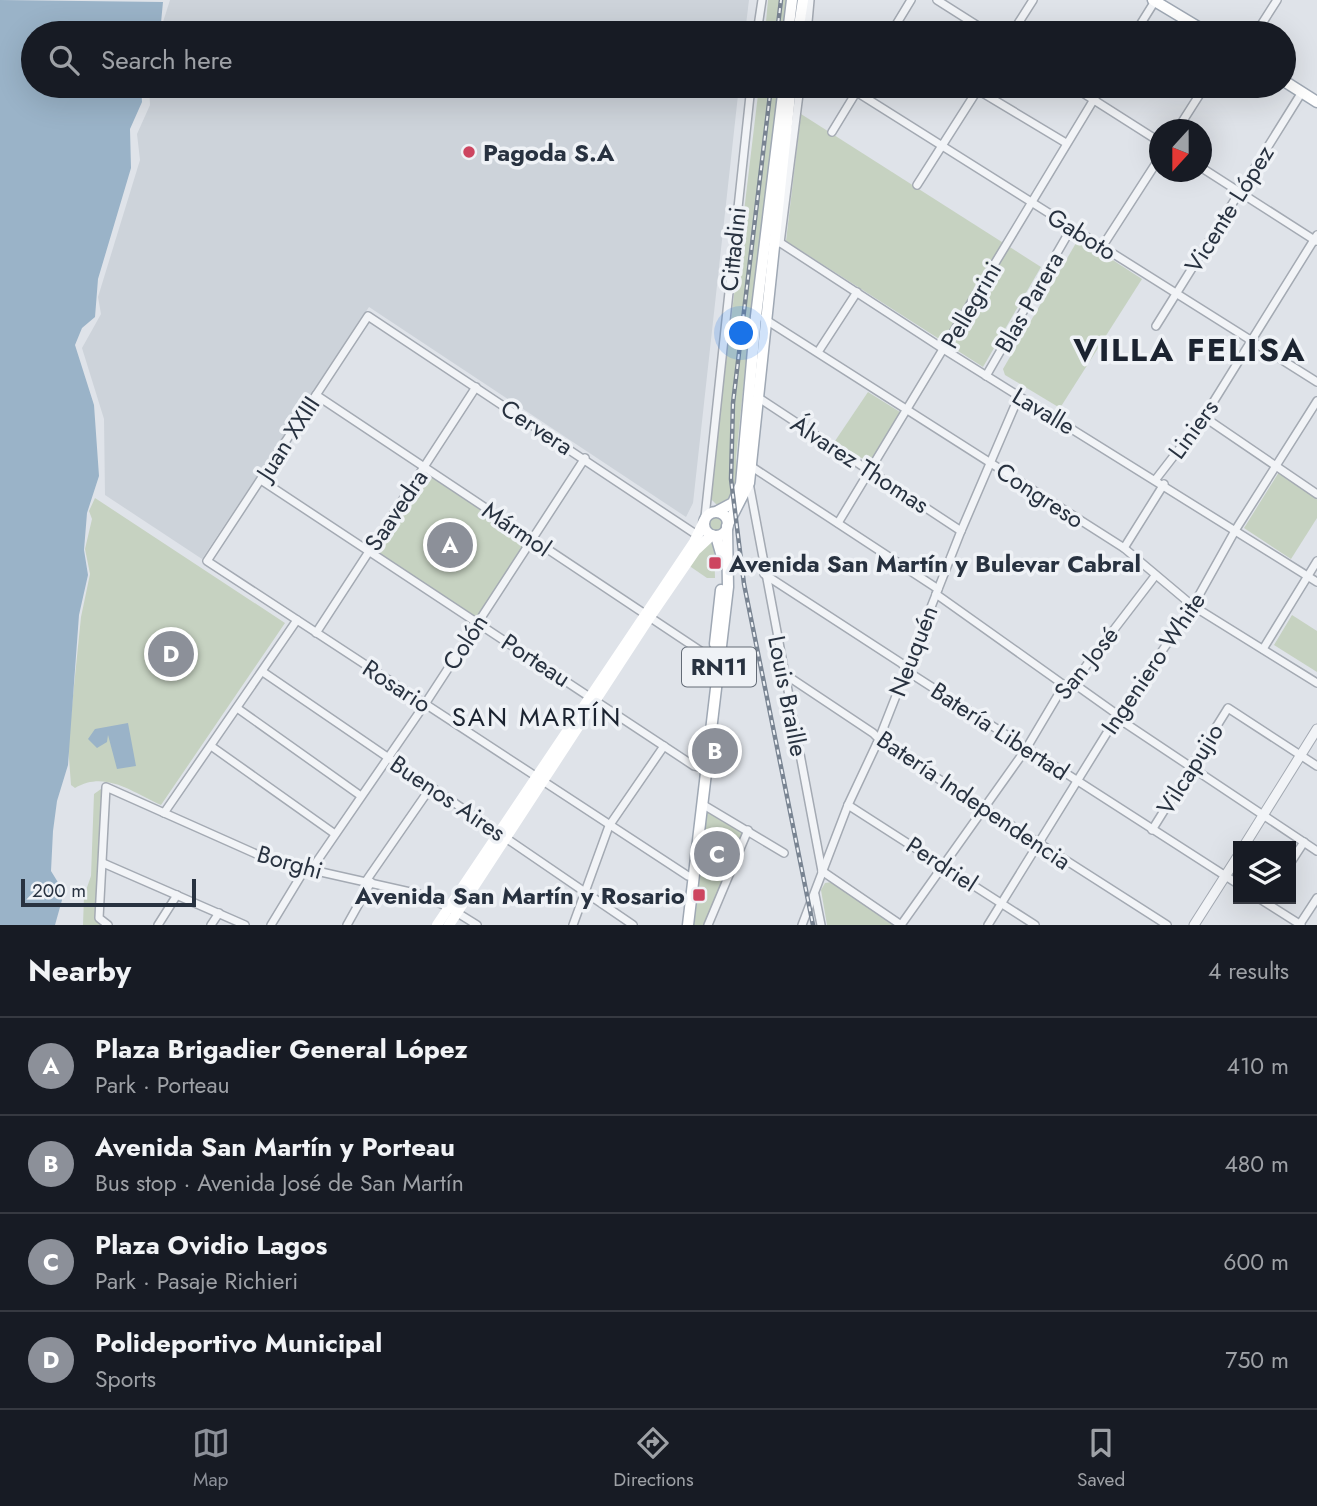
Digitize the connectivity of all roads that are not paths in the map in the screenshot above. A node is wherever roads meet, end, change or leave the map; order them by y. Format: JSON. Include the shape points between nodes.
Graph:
{"nodes":[{"id":1,"x":762,"y":0,"type":"edge"},
{"id":2,"x":803,"y":0,"type":"edge"},
{"id":3,"x":810,"y":0,"type":"edge"},
{"id":4,"x":911,"y":0,"type":"edge"},
{"id":5,"x":937,"y":0,"type":"edge"},
{"id":6,"x":1033,"y":0,"type":"edge"},
{"id":7,"x":1277,"y":0,"type":"edge"},
{"id":8,"x":1154,"y":1,"type":"edge"},
{"id":9,"x":791,"y":2,"type":"edge"},
{"id":10,"x":759,"y":21,"type":"edge"},
{"id":11,"x":789,"y":21,"type":"edge"},
{"id":12,"x":800,"y":21,"type":"edge"},
{"id":13,"x":808,"y":21,"type":"edge"},
{"id":14,"x":898,"y":21,"type":"edge"},
{"id":15,"x":970,"y":21,"type":"edge"},
{"id":16,"x":1020,"y":21,"type":"edge"},
{"id":17,"x":1142,"y":21,"type":"edge"},
{"id":18,"x":1188,"y":21,"type":"edge"},
{"id":19,"x":1264,"y":21,"type":"edge"},
{"id":20,"x":1296,"y":88,"type":"edge"},
{"id":21,"x":1302,"y":92,"type":"junction"},
{"id":22,"x":750,"y":98,"type":"edge"},
{"id":23,"x":782,"y":98,"type":"edge"},
{"id":24,"x":790,"y":98,"type":"edge"},
{"id":25,"x":798,"y":98,"type":"edge"},
{"id":26,"x":853,"y":98,"type":"edge"},
{"id":27,"x":871,"y":98,"type":"edge"},
{"id":28,"x":970,"y":98,"type":"edge"},
{"id":29,"x":994,"y":98,"type":"edge"},
{"id":30,"x":1090,"y":98,"type":"edge"},
{"id":31,"x":1197,"y":98,"type":"edge"},
{"id":32,"x":1093,"y":100,"type":"junction"},
{"id":33,"x":1317,"y":102,"type":"edge"},
{"id":34,"x":1184,"y":119,"type":"edge"},
{"id":35,"x":832,"y":132,"type":"dead end"},
{"id":36,"x":1149,"y":135,"type":"edge"},
{"id":37,"x":1066,"y":143,"type":"junction"},
{"id":38,"x":942,"y":146,"type":"junction"},
{"id":39,"x":1149,"y":174,"type":"edge"},
{"id":40,"x":1212,"y":175,"type":"edge"},
{"id":41,"x":917,"y":185,"type":"dead end"},
{"id":42,"x":1240,"y":193,"type":"junction"},
{"id":43,"x":1030,"y":201,"type":"junction"},
{"id":44,"x":1072,"y":228,"type":"junction"},
{"id":45,"x":1316,"y":239,"type":"edge"},
{"id":46,"x":777,"y":240,"type":"junction"},
{"id":47,"x":1102,"y":247,"type":"junction"},
{"id":48,"x":857,"y":292,"type":"junction"},
{"id":49,"x":1176,"y":293,"type":"junction"},
{"id":50,"x":368,"y":316,"type":"joint"},
{"id":51,"x":760,"y":317,"type":"junction"},
{"id":52,"x":1156,"y":326,"type":"dead end"},
{"id":53,"x":1253,"y":342,"type":"junction"},
{"id":54,"x":945,"y":350,"type":"junction"},
{"id":55,"x":818,"y":352,"type":"junction"},
{"id":56,"x":986,"y":376,"type":"junction"},
{"id":57,"x":1317,"y":382,"type":"edge"},
{"id":58,"x":476,"y":387,"type":"junction"},
{"id":59,"x":316,"y":395,"type":"junction"},
{"id":60,"x":1019,"y":396,"type":"junction"},
{"id":61,"x":760,"y":398,"type":"junction"},
{"id":62,"x":1317,"y":401,"type":"edge"},
{"id":63,"x":907,"y":411,"type":"junction"},
{"id":64,"x":1204,"y":417,"type":"junction"},
{"id":65,"x":585,"y":458,"type":"junction"},
{"id":66,"x":990,"y":463,"type":"junction"},
{"id":67,"x":749,"y":465,"type":"junction"},
{"id":68,"x":1276,"y":466,"type":"junction"},
{"id":69,"x":424,"y":467,"type":"junction"},
{"id":70,"x":870,"y":470,"type":"junction"},
{"id":71,"x":766,"y":476,"type":"junction"},
{"id":72,"x":261,"y":480,"type":"junction"},
{"id":73,"x":749,"y":482,"type":"junction"},
{"id":74,"x":1160,"y":482,"type":"junction"},
{"id":75,"x":1317,"y":494,"type":"edge"},
{"id":76,"x":706,"y":496,"type":"junction"},
{"id":77,"x":738,"y":508,"type":"junction"},
{"id":78,"x":717,"y":511,"type":"junction"},
{"id":79,"x":705,"y":519,"type":"junction"},
{"id":80,"x":756,"y":521,"type":"junction"},
{"id":81,"x":838,"y":523,"type":"junction"},
{"id":82,"x":727,"y":527,"type":"junction"},
{"id":83,"x":1236,"y":529,"type":"junction"},
{"id":84,"x":961,"y":531,"type":"junction"},
{"id":85,"x":708,"y":537,"type":"junction"},
{"id":86,"x":533,"y":539,"type":"junction"},
{"id":87,"x":1124,"y":548,"type":"junction"},
{"id":88,"x":368,"y":551,"type":"junction"},
{"id":89,"x":207,"y":561,"type":"joint"},
{"id":90,"x":1317,"y":561,"type":"edge"},
{"id":91,"x":764,"y":575,"type":"junction"},
{"id":92,"x":1156,"y":576,"type":"junction"},
{"id":93,"x":1308,"y":576,"type":"junction"},
{"id":94,"x":1317,"y":582,"type":"edge"},
{"id":95,"x":937,"y":591,"type":"junction"},
{"id":96,"x":1193,"y":606,"type":"junction"},
{"id":97,"x":647,"y":615,"type":"junction"},
{"id":98,"x":297,"y":621,"type":"junction"},
{"id":99,"x":478,"y":622,"type":"junction"},
{"id":100,"x":316,"y":632,"type":"junction"},
{"id":101,"x":1263,"y":649,"type":"junction"},
{"id":102,"x":717,"y":658,"type":"junction"},
{"id":103,"x":907,"y":670,"type":"junction"},
{"id":104,"x":263,"y":672,"type":"junction"},
{"id":105,"x":783,"y":673,"type":"junction"},
{"id":106,"x":1073,"y":683,"type":"junction"},
{"id":107,"x":1317,"y":683,"type":"edge"},
{"id":108,"x":1064,"y":685,"type":"junction"},
{"id":109,"x":593,"y":697,"type":"junction"},
{"id":110,"x":425,"y":704,"type":"junction"},
{"id":111,"x":237,"y":708,"type":"junction"},
{"id":112,"x":1117,"y":716,"type":"junction"},
{"id":113,"x":1317,"y":729,"type":"edge"},
{"id":114,"x":879,"y":739,"type":"junction"},
{"id":115,"x":211,"y":746,"type":"junction"},
{"id":116,"x":664,"y":746,"type":"junction"},
{"id":117,"x":1026,"y":749,"type":"junction"},
{"id":118,"x":1301,"y":755,"type":"junction"},
{"id":119,"x":389,"y":758,"type":"junction"},
{"id":120,"x":1317,"y":765,"type":"edge"},
{"id":121,"x":1190,"y":767,"type":"junction"},
{"id":122,"x":704,"y":769,"type":"junction"},
{"id":123,"x":538,"y":780,"type":"junction"},
{"id":124,"x":1075,"y":781,"type":"junction"},
{"id":125,"x":431,"y":787,"type":"junction"},
{"id":126,"x":361,"y":796,"type":"junction"},
{"id":127,"x":702,"y":804,"type":"junction"},
{"id":128,"x":848,"y":804,"type":"junction"},
{"id":129,"x":985,"y":809,"type":"junction"},
{"id":130,"x":164,"y":813,"type":"junction"},
{"id":131,"x":1264,"y":814,"type":"junction"},
{"id":132,"x":609,"y":826,"type":"junction"},
{"id":133,"x":748,"y":830,"type":"junction"},
{"id":134,"x":1152,"y":830,"type":"junction"},
{"id":135,"x":335,"y":834,"type":"junction"},
{"id":136,"x":502,"y":835,"type":"junction"},
{"id":137,"x":1247,"y":841,"type":"edge"},
{"id":138,"x":1304,"y":842,"type":"junction"},
{"id":139,"x":1039,"y":845,"type":"junction"},
{"id":140,"x":1317,"y":851,"type":"edge"},
{"id":141,"x":784,"y":853,"type":"dead end"},
{"id":142,"x":1296,"y":854,"type":"edge"},
{"id":143,"x":103,"y":863,"type":"junction"},
{"id":144,"x":942,"y":864,"type":"junction"},
{"id":145,"x":1233,"y":864,"type":"edge"},
{"id":146,"x":310,"y":869,"type":"junction"},
{"id":147,"x":822,"y":871,"type":"junction"},
{"id":148,"x":1226,"y":876,"type":"junction"},
{"id":149,"x":691,"y":877,"type":"junction"},
{"id":150,"x":1233,"y":881,"type":"edge"},
{"id":151,"x":369,"y":882,"type":"junction"},
{"id":152,"x":585,"y":892,"type":"junction"},
{"id":153,"x":814,"y":894,"type":"junction"},
{"id":154,"x":177,"y":895,"type":"junction"},
{"id":155,"x":1317,"y":898,"type":"edge"},
{"id":156,"x":1002,"y":904,"type":"junction"},
{"id":157,"x":1269,"y":904,"type":"edge"},
{"id":158,"x":453,"y":909,"type":"junction"},
{"id":159,"x":219,"y":913,"type":"junction"},
{"id":160,"x":108,"y":925,"type":"edge"},
{"id":161,"x":158,"y":925,"type":"edge"},
{"id":162,"x":211,"y":925,"type":"edge"},
{"id":163,"x":245,"y":925,"type":"edge"},
{"id":164,"x":271,"y":925,"type":"edge"},
{"id":165,"x":347,"y":925,"type":"edge"},
{"id":166,"x":437,"y":925,"type":"edge"},
{"id":167,"x":449,"y":925,"type":"edge"},
{"id":168,"x":477,"y":925,"type":"edge"},
{"id":169,"x":573,"y":925,"type":"edge"},
{"id":170,"x":633,"y":925,"type":"edge"},
{"id":171,"x":682,"y":925,"type":"edge"},
{"id":172,"x":688,"y":925,"type":"edge"},
{"id":173,"x":708,"y":925,"type":"edge"},
{"id":174,"x":802,"y":925,"type":"edge"},
{"id":175,"x":821,"y":925,"type":"edge"},
{"id":176,"x":901,"y":925,"type":"edge"},
{"id":177,"x":988,"y":925,"type":"edge"},
{"id":178,"x":1035,"y":925,"type":"edge"},
{"id":179,"x":1167,"y":925,"type":"edge"},
{"id":180,"x":1194,"y":925,"type":"edge"},
{"id":181,"x":1301,"y":925,"type":"edge"}],
"edges":[{"from":1,"to":10,"type":"street"},
{"from":2,"to":12,"type":"main road"},
{"from":3,"to":13,"type":"street"},
{"from":4,"to":14,"type":"street"},
{"from":5,"to":15,"type":"street"},
{"from":6,"to":16,"type":"street"},
{"from":7,"to":19,"type":"street"},
{"from":8,"to":17,"type":"street"},
{"from":8,"to":18,"type":"main road"},
{"from":9,"to":11,"type":"main road"},
{"from":20,"to":21,"type":"main road"},
{"from":21,"to":33,"type":"main road"},
{"from":21,"to":42,"type":"street","name":"Vicente López"},
{"from":22,"to":76,"type":"street","name":"Cittadini"},
{"from":23,"to":51,"type":"main road"},
{"from":24,"to":46,"type":"main road"},
{"from":25,"to":46,"type":"street"},
{"from":26,"to":35,"type":"street"},
{"from":27,"to":38,"type":"street","name":"Gaboto"},
{"from":28,"to":38,"type":"street"},
{"from":29,"to":37,"type":"street"},
{"from":30,"to":32,"type":"street"},
{"from":31,"to":34,"type":"street"},
{"from":32,"to":36,"type":"street"},
{"from":32,"to":37,"type":"street","name":"Pellegrini"},
{"from":37,"to":43,"type":"street","name":"Pellegrini"},
{"from":38,"to":41,"type":"street"},
{"from":38,"to":43,"type":"street","name":"Gaboto"},
{"from":39,"to":47,"type":"street","name":"Blas Parera"},
{"from":40,"to":42,"type":"street"},
{"from":42,"to":45,"type":"street"},
{"from":42,"to":49,"type":"street","name":"Vicente López"},
{"from":43,"to":44,"type":"street","name":"Gaboto"},
{"from":43,"to":54,"type":"street","name":"Pellegrini"},
{"from":44,"to":47,"type":"street","name":"Gaboto"},
{"from":44,"to":56,"type":"street","name":"Blas Parera"},
{"from":45,"to":53,"type":"street","name":"Liniers"},
{"from":46,"to":48,"type":"street","name":"Lavalle"},
{"from":46,"to":51,"type":"main road"},
{"from":47,"to":49,"type":"street","name":"Gaboto"},
{"from":48,"to":54,"type":"street","name":"Lavalle"},
{"from":48,"to":55,"type":"street"},
{"from":49,"to":52,"type":"street","name":"Vicente López"},
{"from":49,"to":53,"type":"street","name":"Gaboto"},
{"from":50,"to":58,"type":"street","name":"Cervera"},
{"from":50,"to":59,"type":"street","name":"Juan XXIII"},
{"from":51,"to":55,"type":"street","name":"Congreso"},
{"from":51,"to":61,"type":"main road"},
{"from":51,"to":78,"type":"main road","via":[[741,484],[733,503]]},
{"from":53,"to":57,"type":"street","name":"Gaboto"},
{"from":53,"to":64,"type":"street","name":"Liniers"},
{"from":54,"to":56,"type":"street","name":"Lavalle"},
{"from":54,"to":63,"type":"street","name":"Pellegrini"},
{"from":55,"to":63,"type":"street","name":"Congreso"},
{"from":56,"to":60,"type":"street","name":"Lavalle"},
{"from":58,"to":65,"type":"street","name":"Cervera"},
{"from":58,"to":69,"type":"street","name":"Saavedra"},
{"from":59,"to":69,"type":"street","name":"Mármol"},
{"from":59,"to":72,"type":"street","name":"Juan XXIII"},
{"from":60,"to":66,"type":"street","name":"Neuquén"},
{"from":60,"to":74,"type":"street","name":"Lavalle"},
{"from":61,"to":67,"type":"main road"},
{"from":61,"to":70,"type":"street","name":"Álvarez Thomas"},
{"from":62,"to":68,"type":"street","name":"Ingeniero White"},
{"from":63,"to":66,"type":"street","name":"Congreso"},
{"from":63,"to":70,"type":"street","name":"Pellegrini"},
{"from":64,"to":68,"type":"street"},
{"from":64,"to":74,"type":"street","name":"Liniers"},
{"from":65,"to":85,"type":"street","name":"Cervera"},
{"from":65,"to":86,"type":"street","name":"Colón"},
{"from":66,"to":84,"type":"street","name":"Neuquén"},
{"from":66,"to":87,"type":"street","name":"Congreso"},
{"from":67,"to":71,"type":"street"},
{"from":67,"to":73,"type":"main road"},
{"from":68,"to":75,"type":"street"},
{"from":68,"to":83,"type":"street","name":"Ingeniero White"},
{"from":69,"to":86,"type":"street","name":"Mármol"},
{"from":69,"to":88,"type":"street","name":"Saavedra"},
{"from":70,"to":81,"type":"street","name":"Pellegrini"},
{"from":70,"to":84,"type":"street","name":"Álvarez Thomas"},
{"from":71,"to":73,"type":"street"},
{"from":71,"to":81,"type":"street"},
{"from":72,"to":88,"type":"street","name":"Porteau"},
{"from":72,"to":89,"type":"street","name":"Juan XXIII"},
{"from":73,"to":77,"type":"main road"},
{"from":73,"to":80,"type":"street","name":"Louis Braille"},
{"from":74,"to":83,"type":"street","name":"Lavalle"},
{"from":74,"to":87,"type":"street","name":"Liniers"},
{"from":76,"to":78,"type":"street"},
{"from":76,"to":79,"type":"street","name":"Cittadini"},
{"from":77,"to":80,"type":"street"},
{"from":77,"to":82,"type":"main road"},
{"from":78,"to":79,"type":"main road"},
{"from":78,"to":82,"type":"main road","via":[[725,516]]},
{"from":79,"to":85,"type":"main road","number":"RN11"},
{"from":80,"to":91,"type":"street","name":"Louis Braille"},
{"from":81,"to":95,"type":"street"},
{"from":82,"to":85,"type":"main road"},
{"from":82,"to":102,"type":"main road","number":"RN11","via":[[728,587]]},
{"from":83,"to":93,"type":"street","name":"Lavalle"},
{"from":83,"to":96,"type":"street","name":"Ingeniero White"},
{"from":84,"to":95,"type":"street","name":"Neuquén"},
{"from":85,"to":97,"type":"main road"},
{"from":85,"to":102,"type":"main road","number":"RN11","via":[[721,548]]},
{"from":86,"to":97,"type":"street","name":"Mármol"},
{"from":86,"to":99,"type":"street","name":"Colón"},
{"from":87,"to":92,"type":"street","name":"Congreso"},
{"from":88,"to":99,"type":"street","name":"Porteau"},
{"from":88,"to":100,"type":"street","name":"Saavedra"},
{"from":89,"to":98,"type":"street","name":"Rosario"},
{"from":90,"to":93,"type":"street"},
{"from":91,"to":103,"type":"street","name":"Batería Libertad"},
{"from":91,"to":105,"type":"street","name":"Louis Braille"},
{"from":92,"to":96,"type":"street","name":"Congreso"},
{"from":92,"to":106,"type":"street","name":"San José"},
{"from":93,"to":94,"type":"street","name":"Lavalle"},
{"from":93,"to":101,"type":"street"},
{"from":95,"to":103,"type":"street","name":"Neuquén"},
{"from":95,"to":108,"type":"street"},
{"from":96,"to":101,"type":"street","name":"Congreso"},
{"from":96,"to":112,"type":"street","name":"Ingeniero White"},
{"from":97,"to":102,"type":"street","name":"Mármol"},
{"from":97,"to":109,"type":"main road"},
{"from":98,"to":100,"type":"street","name":"Rosario"},
{"from":98,"to":104,"type":"street"},
{"from":99,"to":109,"type":"street","name":"Porteau"},
{"from":99,"to":110,"type":"street","name":"Colón"},
{"from":100,"to":110,"type":"street","name":"Rosario"},
{"from":101,"to":107,"type":"street","name":"Congreso"},
{"from":102,"to":122,"type":"main road","number":"RN11"},
{"from":103,"to":114,"type":"street","name":"Neuquén"},
{"from":103,"to":117,"type":"street","name":"Batería Libertad"},
{"from":104,"to":111,"type":"street"},
{"from":104,"to":119,"type":"street","name":"Buenos Aires"},
{"from":105,"to":114,"type":"street","name":"Batería Independencia"},
{"from":105,"to":147,"type":"street","name":"Louis Braille"},
{"from":106,"to":108,"type":"street","name":"San José"},
{"from":106,"to":112,"type":"street"},
{"from":108,"to":117,"type":"street","name":"San José"},
{"from":109,"to":116,"type":"street","name":"Porteau"},
{"from":109,"to":123,"type":"main road"},
{"from":110,"to":119,"type":"street","name":"Colón"},
{"from":110,"to":123,"type":"street","name":"Rosario"},
{"from":111,"to":115,"type":"street"},
{"from":111,"to":126,"type":"street"},
{"from":112,"to":121,"type":"street"},
{"from":112,"to":124,"type":"street","name":"Ingeniero White"},
{"from":113,"to":118,"type":"street"},
{"from":114,"to":128,"type":"street","name":"Neuquén"},
{"from":114,"to":129,"type":"street","name":"Batería Independencia"},
{"from":115,"to":130,"type":"street"},
{"from":115,"to":135,"type":"street"},
{"from":116,"to":122,"type":"street","name":"Porteau"},
{"from":116,"to":132,"type":"street"},
{"from":117,"to":124,"type":"street","name":"Batería Libertad"},
{"from":117,"to":129,"type":"street","name":"San José"},
{"from":118,"to":120,"type":"street"},
{"from":118,"to":121,"type":"street","name":"Vilcapujio","via":[[1228,708]]},
{"from":118,"to":131,"type":"street"},
{"from":119,"to":125,"type":"street","name":"Buenos Aires"},
{"from":119,"to":126,"type":"street","name":"Colón"},
{"from":121,"to":131,"type":"street"},
{"from":121,"to":134,"type":"street","name":"Vilcapujio"},
{"from":122,"to":127,"type":"main road","number":"RN11"},
{"from":122,"to":149,"type":"main road","number":"RN11"},
{"from":123,"to":132,"type":"street","name":"Rosario"},
{"from":123,"to":136,"type":"main road"},
{"from":124,"to":134,"type":"street","name":"Batería Libertad"},
{"from":124,"to":139,"type":"street","name":"Ingeniero White"},
{"from":125,"to":136,"type":"street","name":"Buenos Aires"},
{"from":125,"to":151,"type":"street"},
{"from":126,"to":135,"type":"street","name":"Colón"},
{"from":127,"to":133,"type":"street"},
{"from":127,"to":149,"type":"main road","number":"RN11"},
{"from":128,"to":144,"type":"street","name":"Perdriel"},
{"from":128,"to":147,"type":"street","name":"Neuquén"},
{"from":129,"to":139,"type":"street","name":"Batería Independencia"},
{"from":129,"to":144,"type":"street","name":"San José"},
{"from":130,"to":143,"type":"street","name":"Borghi","via":[[106,787]]},
{"from":130,"to":146,"type":"street","name":"Borghi","via":[[272,862]]},
{"from":131,"to":137,"type":"street"},
{"from":131,"to":138,"type":"street"},
{"from":132,"to":149,"type":"street","name":"Rosario"},
{"from":132,"to":152,"type":"street"},
{"from":133,"to":141,"type":"street"},
{"from":133,"to":173,"type":"street"},
{"from":134,"to":148,"type":"street","name":"Batería Libertad"},
{"from":135,"to":146,"type":"street","name":"Colón"},
{"from":136,"to":152,"type":"street","name":"Buenos Aires"},
{"from":136,"to":158,"type":"main road"},
{"from":138,"to":140,"type":"street"},
{"from":138,"to":142,"type":"street"},
{"from":139,"to":156,"type":"street","name":"Ingeniero White"},
{"from":139,"to":179,"type":"street","name":"Batería Independencia"},
{"from":143,"to":154,"type":"street"},
{"from":143,"to":160,"type":"street","via":[[99,918]]},
{"from":144,"to":156,"type":"street","name":"Perdriel"},
{"from":144,"to":176,"type":"street","name":"San José"},
{"from":145,"to":148,"type":"street"},
{"from":146,"to":151,"type":"street","name":"Borghi"},
{"from":146,"to":164,"type":"street","name":"Colón","via":[[302,874]]},
{"from":147,"to":153,"type":"street","name":"Neuquén"},
{"from":147,"to":176,"type":"street"},
{"from":148,"to":150,"type":"street","name":"Batería Libertad"},
{"from":148,"to":180,"type":"street"},
{"from":149,"to":171,"type":"main road","number":"RN11"},
{"from":149,"to":172,"type":"main road","number":"RN11"},
{"from":151,"to":158,"type":"street","name":"Borghi","via":[[419,894]]},
{"from":151,"to":165,"type":"street"},
{"from":152,"to":169,"type":"street"},
{"from":152,"to":170,"type":"street","name":"Buenos Aires"},
{"from":153,"to":174,"type":"street","name":"Neuquén"},
{"from":153,"to":175,"type":"street"},
{"from":154,"to":159,"type":"street"},
{"from":154,"to":161,"type":"street"},
{"from":155,"to":181,"type":"street"},
{"from":156,"to":177,"type":"street","name":"Ingeniero White"},
{"from":156,"to":178,"type":"street","name":"Perdriel"},
{"from":157,"to":181,"type":"street"},
{"from":158,"to":166,"type":"main road"},
{"from":158,"to":167,"type":"main road"},
{"from":158,"to":168,"type":"street","name":"Borghi"},
{"from":159,"to":162,"type":"street"},
{"from":159,"to":163,"type":"street"}]}
